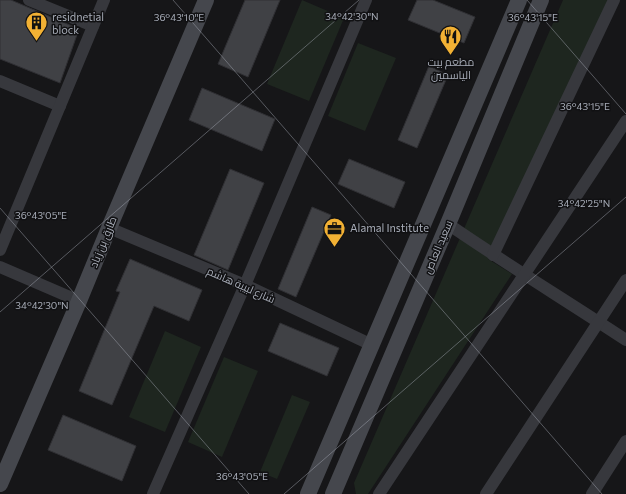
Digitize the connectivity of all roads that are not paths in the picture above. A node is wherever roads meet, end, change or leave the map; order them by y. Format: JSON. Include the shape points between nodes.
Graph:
{"nodes":[{"id":1,"x":29,"y":0,"type":"edge"},
{"id":2,"x":104,"y":0,"type":"edge"},
{"id":3,"x":206,"y":0,"type":"edge"},
{"id":4,"x":366,"y":0,"type":"edge"},
{"id":5,"x":518,"y":0,"type":"edge"},
{"id":6,"x":541,"y":0,"type":"edge"},
{"id":7,"x":614,"y":0,"type":"edge"},
{"id":8,"x":93,"y":26,"type":"junction"},
{"id":9,"x":0,"y":81,"type":"edge"},
{"id":10,"x":60,"y":106,"type":"junction"},
{"id":11,"x":626,"y":121,"type":"edge"},
{"id":12,"x":448,"y":224,"type":"junction"},
{"id":13,"x":109,"y":228,"type":"junction"},
{"id":14,"x":0,"y":250,"type":"edge"},
{"id":15,"x":493,"y":255,"type":"junction"},
{"id":16,"x":0,"y":267,"type":"edge"},
{"id":17,"x":525,"y":274,"type":"junction"},
{"id":18,"x":626,"y":280,"type":"edge"},
{"id":19,"x":244,"y":285,"type":"junction"},
{"id":20,"x":80,"y":301,"type":"junction"},
{"id":21,"x":598,"y":322,"type":"junction"},
{"id":22,"x":626,"y":340,"type":"edge"},
{"id":23,"x":372,"y":345,"type":"junction"},
{"id":24,"x":626,"y":441,"type":"edge"},
{"id":25,"x":0,"y":484,"type":"edge"},
{"id":26,"x":153,"y":494,"type":"edge"},
{"id":27,"x":308,"y":494,"type":"edge"},
{"id":28,"x":333,"y":494,"type":"edge"},
{"id":29,"x":379,"y":494,"type":"edge"},
{"id":30,"x":486,"y":494,"type":"edge"},
{"id":31,"x":592,"y":494,"type":"edge"}],
"edges":[{"from":1,"to":8,"type":"street"},
{"from":2,"to":8,"type":"street"},
{"from":3,"to":13,"type":"main road","name":"طارق بن زياد"},
{"from":4,"to":19,"type":"street"},
{"from":5,"to":23,"type":"main road"},
{"from":6,"to":12,"type":"main road","name":"سعيد العاص"},
{"from":7,"to":15,"type":"street"},
{"from":8,"to":10,"type":"street"},
{"from":9,"to":10,"type":"street"},
{"from":10,"to":14,"type":"street"},
{"from":11,"to":17,"type":"street"},
{"from":12,"to":15,"type":"street"},
{"from":12,"to":28,"type":"main road","name":"سعيد العاص"},
{"from":13,"to":19,"type":"street","name":"شارع لبيبة هاشم"},
{"from":13,"to":20,"type":"main road","name":"طارق بن زياد"},
{"from":15,"to":17,"type":"street"},
{"from":16,"to":20,"type":"street"},
{"from":17,"to":21,"type":"street"},
{"from":17,"to":29,"type":"street"},
{"from":18,"to":21,"type":"street"},
{"from":19,"to":23,"type":"street","name":"شارع لبيبة هاشم"},
{"from":19,"to":26,"type":"street"},
{"from":20,"to":25,"type":"main road","name":"طارق بن زياد"},
{"from":21,"to":22,"type":"street"},
{"from":21,"to":30,"type":"street"},
{"from":23,"to":27,"type":"main road"},
{"from":24,"to":31,"type":"street"}]}
